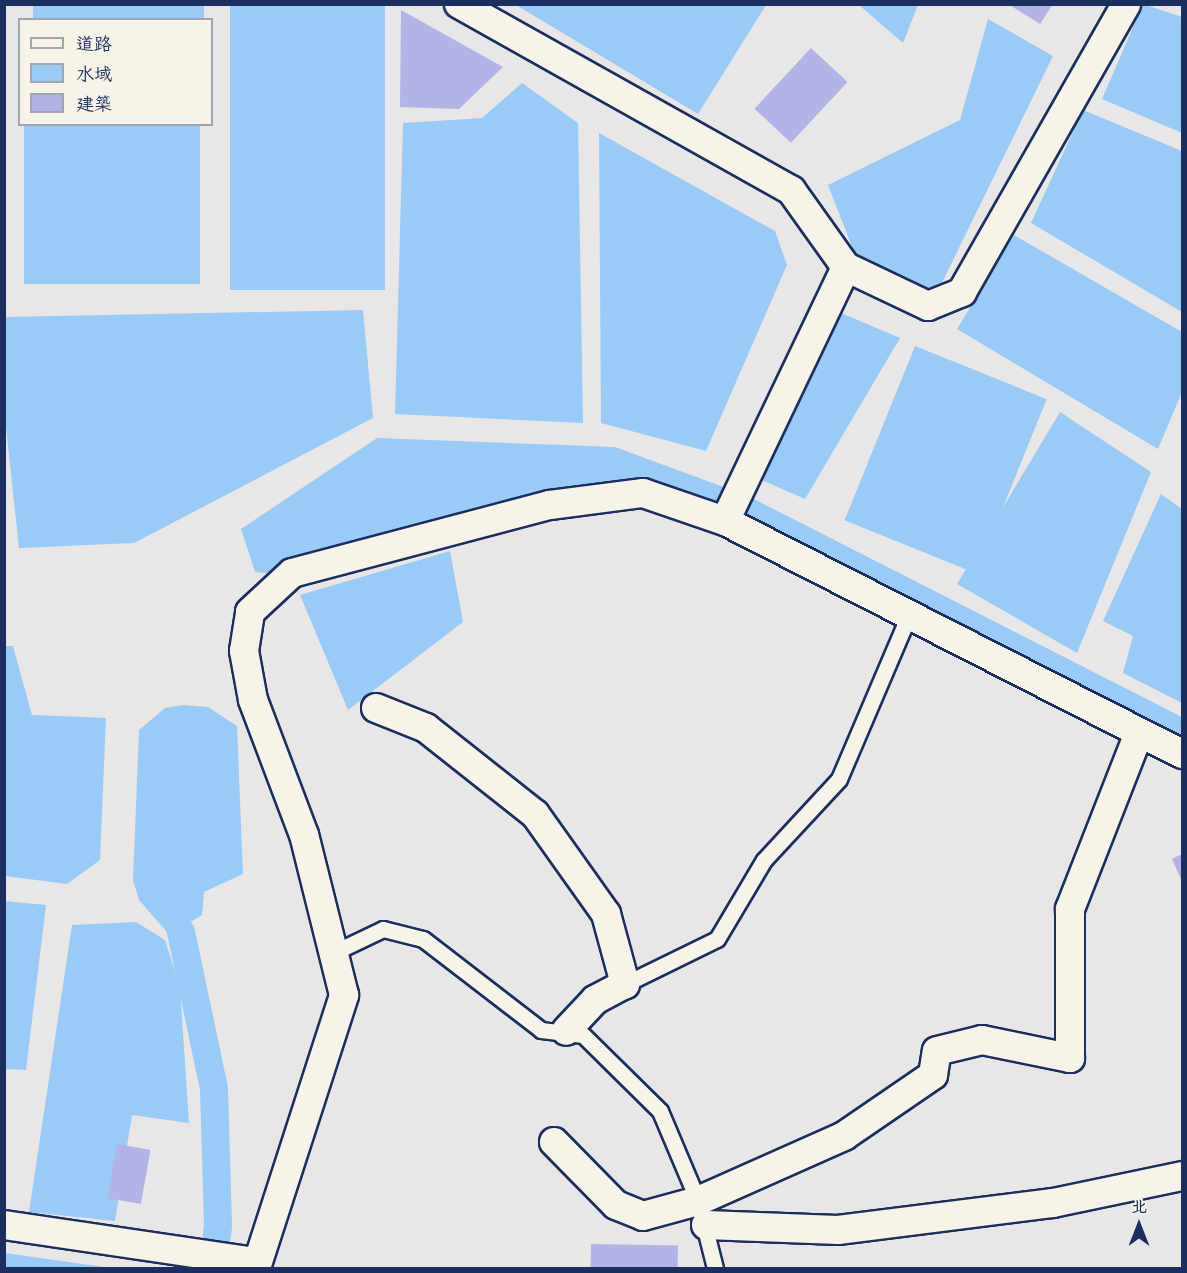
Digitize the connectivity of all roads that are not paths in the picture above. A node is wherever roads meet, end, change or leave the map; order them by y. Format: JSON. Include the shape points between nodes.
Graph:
{"nodes":[{"id":1,"x":459,"y":4,"type":"edge"},
{"id":2,"x":1126,"y":4,"type":"edge"},
{"id":3,"x":846,"y":267,"type":"junction"},
{"id":4,"x":728,"y":513,"type":"junction"},
{"id":5,"x":909,"y":615,"type":"junction"},
{"id":6,"x":376,"y":708,"type":"dead end"},
{"id":7,"x":1139,"y":733,"type":"junction"},
{"id":8,"x":1182,"y":754,"type":"edge"},
{"id":9,"x":337,"y":951,"type":"junction"},
{"id":10,"x":625,"y":984,"type":"junction"},
{"id":11,"x":566,"y":1031,"type":"junction"},
{"id":12,"x":554,"y":1142,"type":"dead end"},
{"id":13,"x":1182,"y":1176,"type":"edge"},
{"id":14,"x":702,"y":1213,"type":"junction"},
{"id":15,"x":4,"y":1225,"type":"edge"},
{"id":16,"x":256,"y":1265,"type":"edge"},
{"id":17,"x":715,"y":1269,"type":"edge"}],
"edges":[{"from":1,"to":3,"type":"street","via":[[791,190]]},
{"from":2,"to":3,"type":"street","via":[[962,292],[928,306]]},
{"from":3,"to":4,"type":"street"},
{"from":4,"to":5,"type":"street"},
{"from":4,"to":9,"type":"street","via":[[643,493],[549,505],[292,573],[250,612],[244,651],[253,700],[304,835]]},
{"from":5,"to":7,"type":"street"},
{"from":5,"to":10,"type":"lane","via":[[839,778],[764,860],[717,939]]},
{"from":6,"to":10,"type":"street","via":[[426,728],[535,814],[606,914]]},
{"from":7,"to":8,"type":"street"},
{"from":7,"to":14,"type":"street","via":[[1071,909],[1070,1058],[982,1040],[937,1050],[933,1075],[844,1136]]},
{"from":9,"to":11,"type":"lane","via":[[383,929],[423,939],[522,1018],[542,1030]]},
{"from":9,"to":16,"type":"street","via":[[344,995]]},
{"from":10,"to":11,"type":"street","via":[[595,1000]]},
{"from":11,"to":14,"type":"lane","via":[[583,1035],[660,1111]]},
{"from":12,"to":14,"type":"street","via":[[616,1205],[644,1216]]},
{"from":13,"to":14,"type":"street","via":[[1053,1203],[838,1230]]},
{"from":14,"to":17,"type":"lane"},
{"from":15,"to":16,"type":"street"}]}
